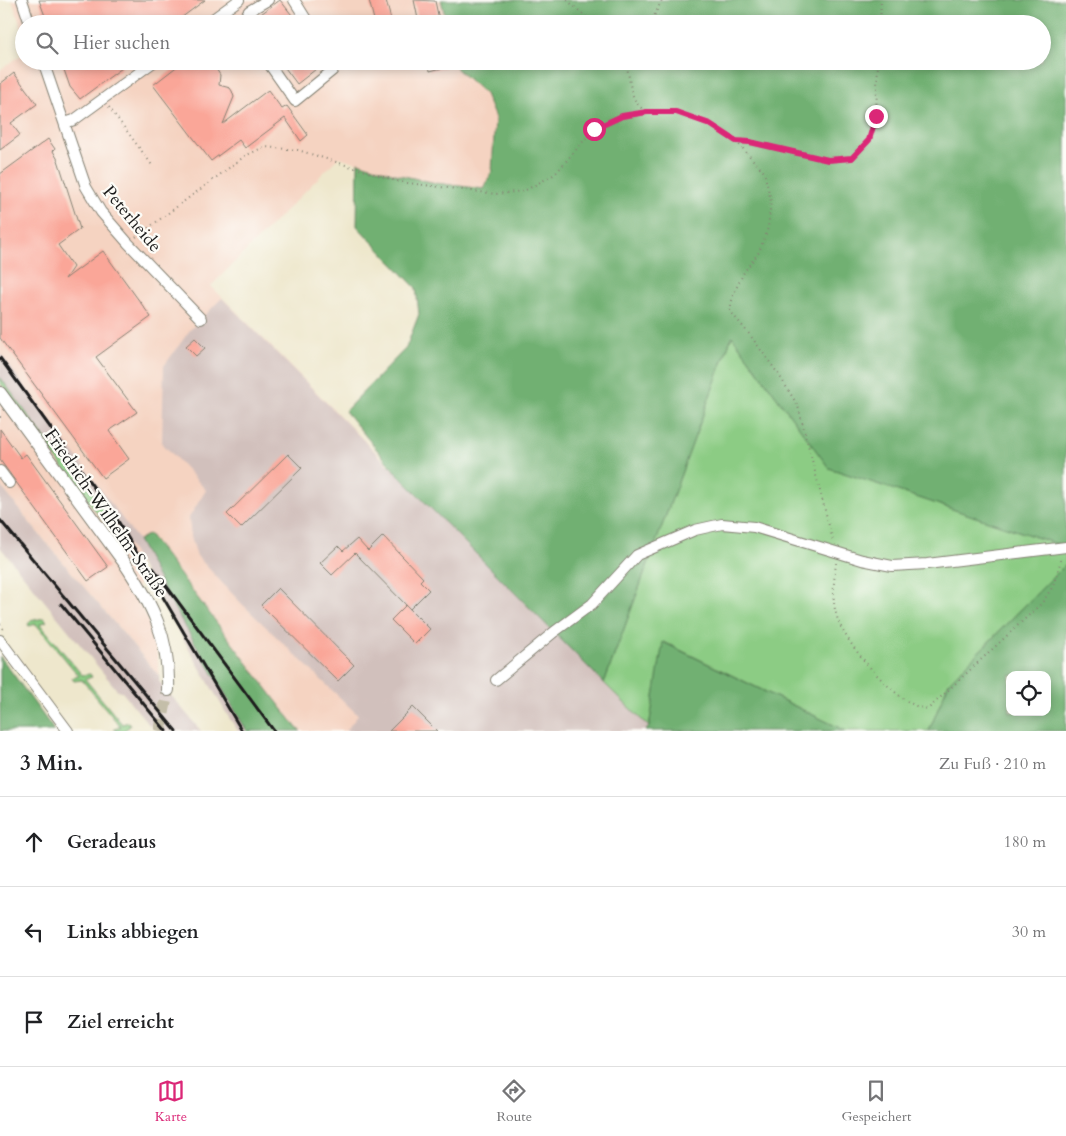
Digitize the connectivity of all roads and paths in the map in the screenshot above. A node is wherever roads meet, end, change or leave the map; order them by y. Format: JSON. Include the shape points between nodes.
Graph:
{"nodes":[{"id":1,"x":22,"y":0,"type":"edge"},
{"id":2,"x":240,"y":0,"type":"edge"},
{"id":3,"x":268,"y":0,"type":"edge"},
{"id":4,"x":294,"y":0,"type":"edge"},
{"id":5,"x":567,"y":0,"type":"edge"},
{"id":6,"x":662,"y":0,"type":"edge"},
{"id":7,"x":881,"y":0,"type":"edge"},
{"id":8,"x":249,"y":12,"type":"junction"},
{"id":9,"x":27,"y":15,"type":"edge"},
{"id":10,"x":219,"y":15,"type":"edge"},
{"id":11,"x":247,"y":15,"type":"edge"},
{"id":12,"x":303,"y":15,"type":"edge"},
{"id":13,"x":584,"y":15,"type":"edge"},
{"id":14,"x":654,"y":15,"type":"edge"},
{"id":15,"x":880,"y":15,"type":"edge"},
{"id":16,"x":46,"y":70,"type":"edge"},
{"id":17,"x":143,"y":70,"type":"edge"},
{"id":18,"x":273,"y":70,"type":"edge"},
{"id":19,"x":333,"y":70,"type":"edge"},
{"id":20,"x":627,"y":70,"type":"edge"},
{"id":21,"x":878,"y":70,"type":"edge"},
{"id":22,"x":103,"y":99,"type":"junction"},
{"id":23,"x":647,"y":112,"type":"junction"},
{"id":24,"x":65,"y":123,"type":"junction"},
{"id":25,"x":736,"y":141,"type":"junction"},
{"id":26,"x":152,"y":165,"type":"dead end"},
{"id":27,"x":128,"y":243,"type":"junction"},
{"id":28,"x":201,"y":319,"type":"dead end"},
{"id":29,"x":0,"y":393,"type":"edge"},
{"id":30,"x":0,"y":471,"type":"edge"},
{"id":31,"x":9,"y":483,"type":"dead end"},
{"id":32,"x":1064,"y":547,"type":"edge"},
{"id":33,"x":835,"y":550,"type":"junction"},
{"id":34,"x":0,"y":640,"type":"edge"},
{"id":35,"x":496,"y":680,"type":"dead end"},
{"id":36,"x":168,"y":690,"type":"tunnel mouth"},
{"id":37,"x":68,"y":731,"type":"edge"}],
"edges":[{"from":1,"to":9,"type":"street"},
{"from":2,"to":8,"type":"street"},
{"from":2,"to":10,"type":"street"},
{"from":3,"to":8,"type":"street"},
{"from":4,"to":12,"type":"street"},
{"from":5,"to":13,"type":"path"},
{"from":6,"to":14,"type":"path"},
{"from":7,"to":15,"type":"path"},
{"from":8,"to":11,"type":"street"},
{"from":16,"to":24,"type":"street","name":"Peterheide"},
{"from":17,"to":22,"type":"street"},
{"from":18,"to":19,"type":"street","via":[[295,101]]},
{"from":20,"to":23,"type":"path","via":[[633,99],[639,108]]},
{"from":21,"to":25,"type":"path","via":[[876,116],[869,140],[852,158],[828,160]]},
{"from":22,"to":24,"type":"street"},
{"from":22,"to":26,"type":"path"},
{"from":23,"to":25,"type":"path","via":[[676,112],[710,124]]},
{"from":23,"to":27,"type":"path","via":[[622,116],[594,129],[555,174],[524,191],[496,194],[400,182],[298,150],[264,147],[245,156]]},
{"from":24,"to":27,"type":"street","name":"Peterheide","via":[[86,187],[101,212]]},
{"from":25,"to":33,"type":"path","via":[[764,172],[771,201],[768,228],[759,252],[733,295],[730,311],[779,375],[798,406]]},
{"from":27,"to":28,"type":"street","name":"Peterheide"},
{"from":29,"to":36,"type":"main road","name":"Friedrich-Wilhelm-Straße","via":[[142,590],[156,615],[163,640]]},
{"from":30,"to":31,"type":"street"},
{"from":32,"to":33,"type":"street","via":[[892,566]]},
{"from":32,"to":33,"type":"path","via":[[1054,586],[1042,602],[928,710],[912,704],[888,686],[848,641],[837,619],[833,595]]},
{"from":33,"to":35,"type":"street","via":[[754,527],[722,524],[695,530],[637,555],[592,604]]},
{"from":34,"to":37,"type":"street"}]}
